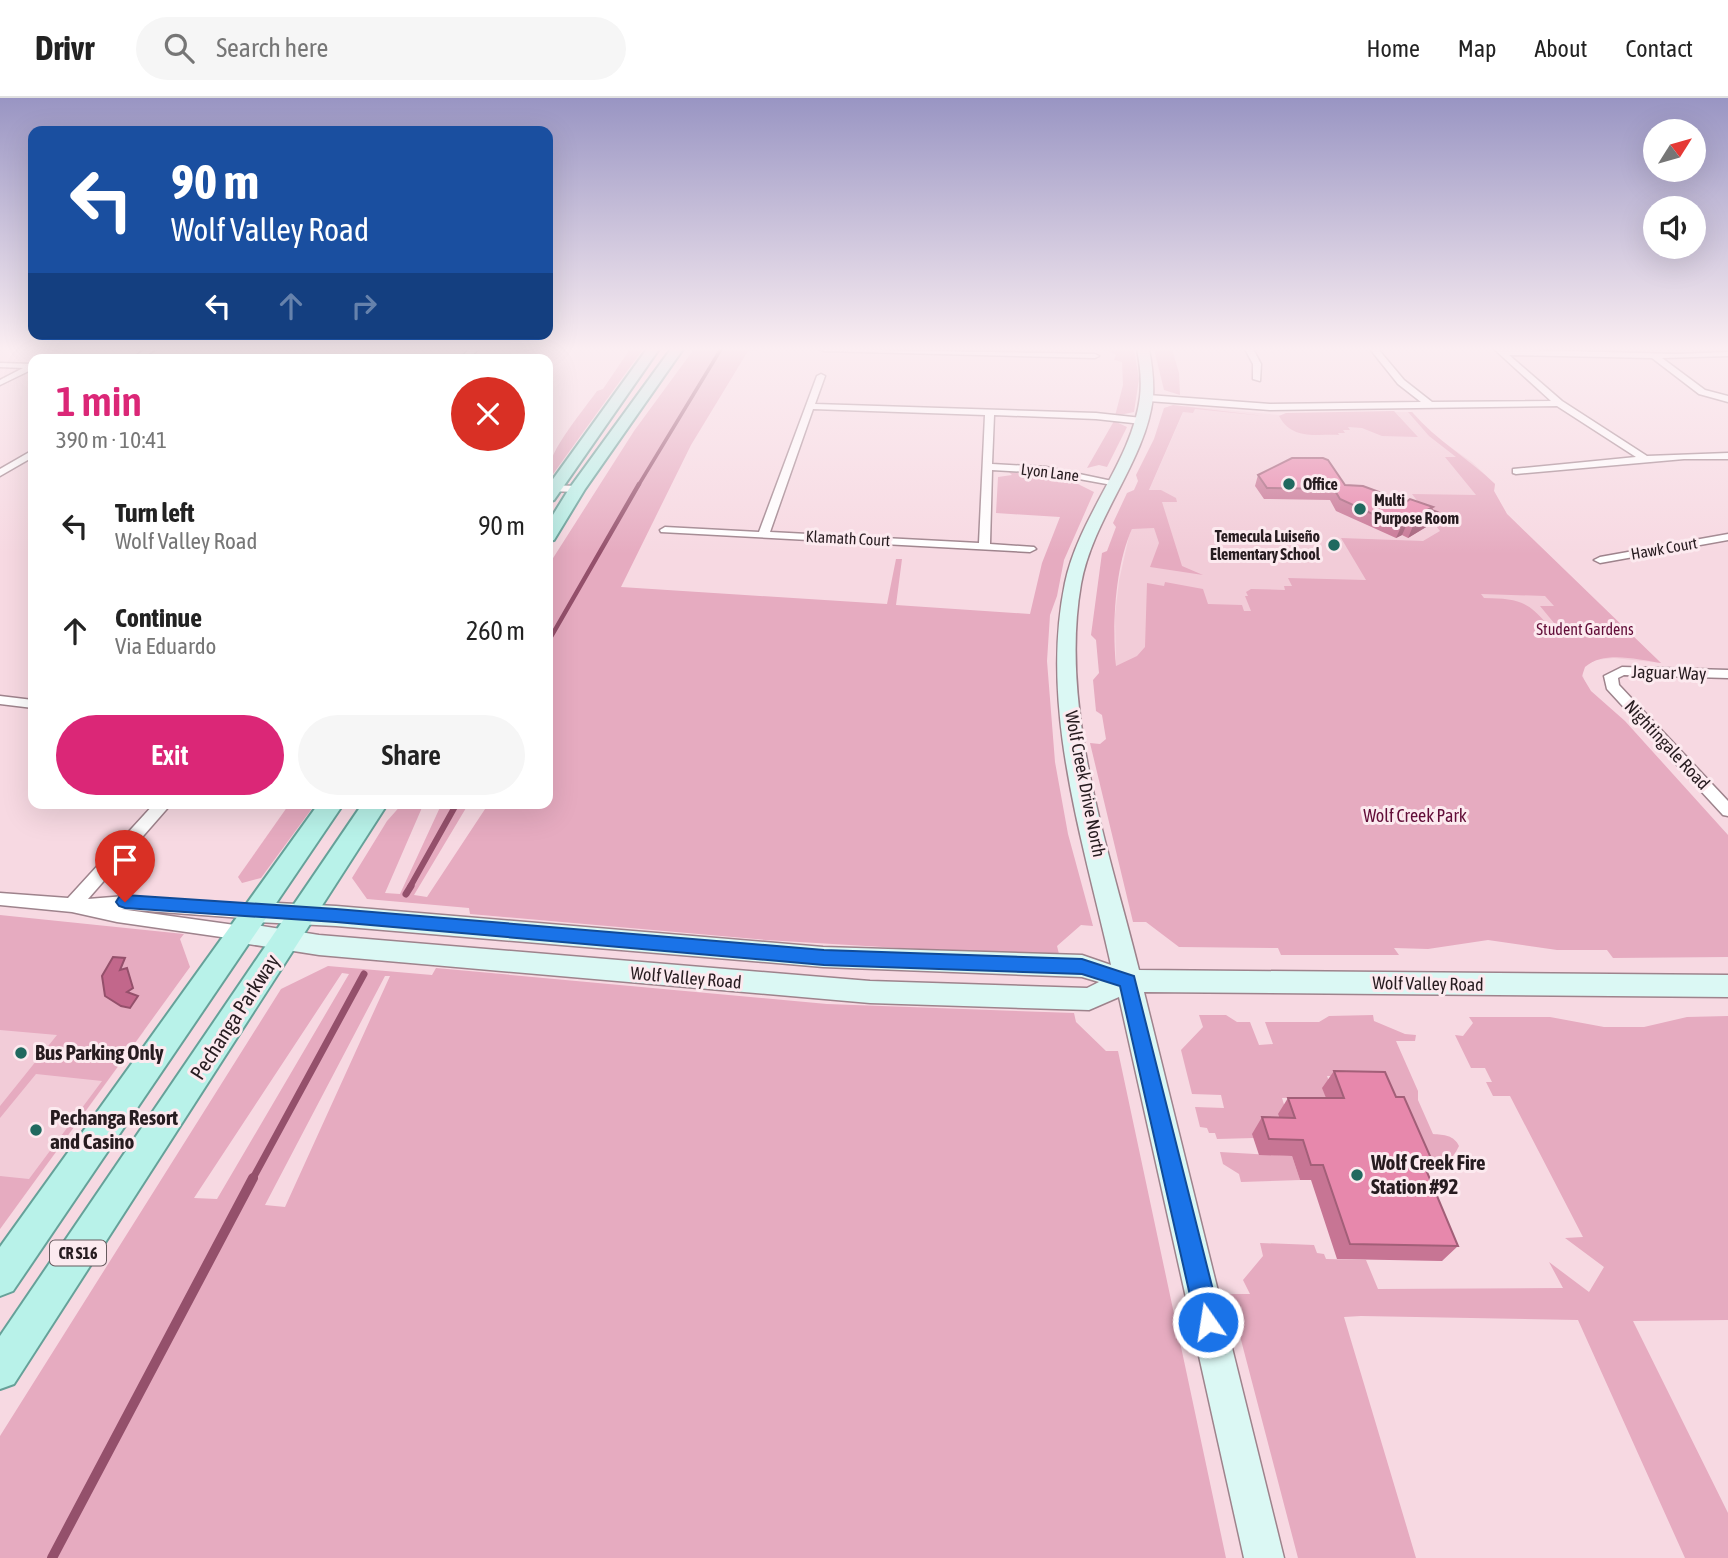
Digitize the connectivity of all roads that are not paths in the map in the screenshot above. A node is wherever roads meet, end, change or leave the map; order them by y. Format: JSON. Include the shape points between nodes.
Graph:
{"nodes":[{"id":1,"x":604,"y":417,"type":"edge"},
{"id":2,"x":628,"y":417,"type":"edge"},
{"id":3,"x":806,"y":417,"type":"edge"},
{"id":4,"x":990,"y":417,"type":"edge"},
{"id":5,"x":1106,"y":417,"type":"edge"},
{"id":6,"x":1143,"y":417,"type":"edge"},
{"id":7,"x":1580,"y":417,"type":"edge"},
{"id":8,"x":1142,"y":421,"type":"junction"},
{"id":9,"x":28,"y":456,"type":"edge"},
{"id":10,"x":1728,"y":456,"type":"edge"},
{"id":11,"x":1645,"y":459,"type":"junction"},
{"id":12,"x":988,"y":467,"type":"junction"},
{"id":13,"x":28,"y":468,"type":"edge"},
{"id":14,"x":5,"y":470,"type":"edge"},
{"id":15,"x":1516,"y":471,"type":"dead end"},
{"id":16,"x":1112,"y":482,"type":"junction"},
{"id":17,"x":553,"y":487,"type":"edge"},
{"id":18,"x":577,"y":489,"type":"junction"},
{"id":19,"x":553,"y":491,"type":"edge"},
{"id":20,"x":553,"y":528,"type":"edge"},
{"id":21,"x":665,"y":530,"type":"dead end"},
{"id":22,"x":764,"y":533,"type":"junction"},
{"id":23,"x":1728,"y":537,"type":"edge"},
{"id":24,"x":984,"y":545,"type":"junction"},
{"id":25,"x":1030,"y":549,"type":"dead end"},
{"id":26,"x":1600,"y":560,"type":"dead end"},
{"id":27,"x":1728,"y":674,"type":"edge"},
{"id":28,"x":1611,"y":676,"type":"joint"},
{"id":29,"x":0,"y":700,"type":"edge"},
{"id":30,"x":28,"y":703,"type":"edge"},
{"id":31,"x":159,"y":809,"type":"edge"},
{"id":32,"x":328,"y":809,"type":"edge"},
{"id":33,"x":372,"y":809,"type":"edge"},
{"id":34,"x":1728,"y":811,"type":"edge"},
{"id":35,"x":0,"y":899,"type":"edge"},
{"id":36,"x":72,"y":905,"type":"junction"},
{"id":37,"x":302,"y":915,"type":"junction"},
{"id":38,"x":249,"y":922,"type":"junction"},
{"id":39,"x":285,"y":941,"type":"junction"},
{"id":40,"x":683,"y":947,"type":"junction"},
{"id":41,"x":824,"y":957,"type":"junction"},
{"id":42,"x":558,"y":967,"type":"junction"},
{"id":43,"x":695,"y":979,"type":"junction"},
{"id":44,"x":1128,"y":981,"type":"junction"},
{"id":45,"x":1728,"y":986,"type":"edge"},
{"id":46,"x":0,"y":1278,"type":"edge"},
{"id":47,"x":0,"y":1370,"type":"edge"},
{"id":48,"x":1264,"y":1558,"type":"edge"}],
"edges":[{"from":1,"to":17,"type":"main road"},
{"from":2,"to":18,"type":"main road"},
{"from":3,"to":22,"type":"street"},
{"from":4,"to":12,"type":"street"},
{"from":5,"to":8,"type":"street"},
{"from":6,"to":8,"type":"main road","name":"Wolf Creek Drive North"},
{"from":7,"to":11,"type":"street"},
{"from":8,"to":16,"type":"main road","name":"Wolf Creek Drive North"},
{"from":9,"to":14,"type":"street"},
{"from":10,"to":11,"type":"street"},
{"from":11,"to":15,"type":"street"},
{"from":12,"to":16,"type":"street","name":"Lyon Lane","via":[[1046,470]]},
{"from":12,"to":24,"type":"street"},
{"from":13,"to":14,"type":"street"},
{"from":16,"to":44,"type":"main road","name":"Wolf Creek Drive North","via":[[1088,530],[1073,584],[1068,670],[1071,726],[1082,785]]},
{"from":18,"to":19,"type":"street"},
{"from":18,"to":20,"type":"main road"},
{"from":21,"to":22,"type":"street","name":"Klamath Court"},
{"from":22,"to":24,"type":"street","name":"Klamath Court"},
{"from":23,"to":26,"type":"street","name":"Hawk Court"},
{"from":24,"to":25,"type":"street","name":"Klamath Court"},
{"from":27,"to":28,"type":"street","name":"Jaguar Way","via":[[1622,671]]},
{"from":28,"to":34,"type":"street","name":"Nightingale Road","via":[[1612,686]]},
{"from":29,"to":30,"type":"street"},
{"from":31,"to":36,"type":"street"},
{"from":32,"to":38,"type":"main road","number":"CR S16"},
{"from":33,"to":37,"type":"main road","name":"Pechanga Parkway","number":"CR S16"},
{"from":35,"to":36,"type":"street"},
{"from":36,"to":38,"type":"street","via":[[125,902]]},
{"from":36,"to":38,"type":"street","via":[[212,927]]},
{"from":37,"to":38,"type":"main road","name":"Wolf Valley Road"},
{"from":37,"to":39,"type":"main road","name":"Pechanga Parkway","number":"CR S16"},
{"from":37,"to":40,"type":"main road","name":"Wolf Valley Road"},
{"from":38,"to":39,"type":"main road","name":"Wolf Valley Road"},
{"from":38,"to":46,"type":"main road","number":"CR S16"},
{"from":39,"to":42,"type":"main road","name":"Wolf Valley Road"},
{"from":39,"to":47,"type":"main road","name":"Pechanga Parkway","number":"CR S16"},
{"from":40,"to":41,"type":"main road","name":"Wolf Valley Road"},
{"from":40,"to":42,"type":"main road","via":[[679,957],[669,960],[589,956]]},
{"from":41,"to":43,"type":"main road","via":[[797,971],[711,966],[699,971]]},
{"from":41,"to":44,"type":"main road","name":"Wolf Valley Road","via":[[1082,967]]},
{"from":42,"to":43,"type":"main road","name":"Wolf Valley Road"},
{"from":43,"to":44,"type":"main road","name":"Wolf Valley Road","via":[[870,992],[1085,999]]},
{"from":44,"to":45,"type":"main road","name":"Wolf Valley Road"},
{"from":44,"to":48,"type":"main road","name":"Wolf Creek Drive North"}]}
